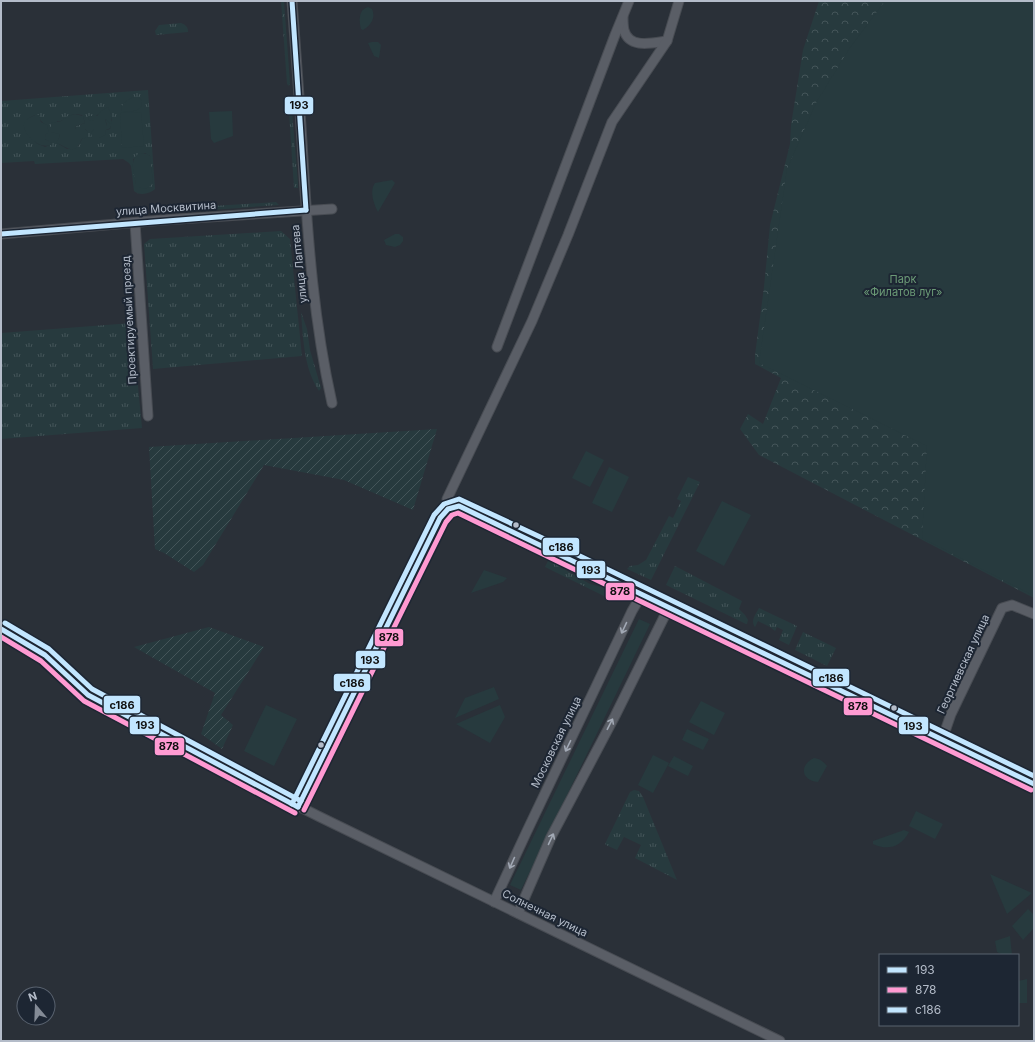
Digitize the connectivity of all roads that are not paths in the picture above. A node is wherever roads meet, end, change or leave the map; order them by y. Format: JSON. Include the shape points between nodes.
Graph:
{"nodes":[{"id":1,"x":292,"y":1,"type":"edge"},
{"id":2,"x":629,"y":1,"type":"edge"},
{"id":3,"x":679,"y":1,"type":"edge"},
{"id":4,"x":622,"y":16,"type":"junction"},
{"id":5,"x":667,"y":41,"type":"junction"},
{"id":6,"x":332,"y":209,"type":"dead end"},
{"id":7,"x":306,"y":210,"type":"junction"},
{"id":8,"x":135,"y":223,"type":"junction"},
{"id":9,"x":1,"y":234,"type":"edge"},
{"id":10,"x":497,"y":347,"type":"dead end"},
{"id":11,"x":332,"y":403,"type":"dead end"},
{"id":12,"x":148,"y":416,"type":"dead end"},
{"id":13,"x":447,"y":499,"type":"dead end"},
{"id":14,"x":642,"y":594,"type":"junction"},
{"id":15,"x":669,"y":607,"type":"junction"},
{"id":16,"x":1034,"y":614,"type":"edge"},
{"id":17,"x":1,"y":629,"type":"edge"},
{"id":18,"x":942,"y":740,"type":"junction"},
{"id":19,"x":1034,"y":784,"type":"edge"},
{"id":20,"x":298,"y":807,"type":"junction"},
{"id":21,"x":494,"y":902,"type":"junction"},
{"id":22,"x":518,"y":913,"type":"junction"},
{"id":23,"x":780,"y":1041,"type":"edge"}],
"edges":[{"from":1,"to":7,"type":"street","name":"улица Лаптева"},
{"from":2,"to":4,"type":"street"},
{"from":3,"to":5,"type":"street"},
{"from":4,"to":5,"type":"street","via":[[624,31],[629,39],[639,44]]},
{"from":4,"to":10,"type":"street"},
{"from":5,"to":13,"type":"street","via":[[612,122],[532,321]]},
{"from":6,"to":7,"type":"street","name":"улица Москвитина"},
{"from":7,"to":8,"type":"street","name":"улица Москвитина"},
{"from":7,"to":11,"type":"street","name":"улица Лаптева","via":[[315,308]]},
{"from":8,"to":9,"type":"street","name":"улица Москвитина"},
{"from":8,"to":12,"type":"street","name":"Проектируемый проезд"},
{"from":14,"to":15,"type":"street"},
{"from":14,"to":20,"type":"street","via":[[459,506],[443,512]]},
{"from":14,"to":21,"type":"street","name":"Московская улица","one_way":true},
{"from":15,"to":18,"type":"street"},
{"from":22,"to":15,"type":"street","one_way":true,"via":[[551,837]]},
{"from":16,"to":18,"type":"street","name":"Георгиевская улица","via":[[1012,605],[1002,608],[951,714]]},
{"from":17,"to":20,"type":"street","name":"Солнечная улица","via":[[46,655],[88,695]]},
{"from":18,"to":19,"type":"street"},
{"from":20,"to":21,"type":"street","name":"Солнечная улица"},
{"from":21,"to":22,"type":"street","name":"Солнечная улица"},
{"from":22,"to":23,"type":"street","name":"Солнечная улица"}]}
